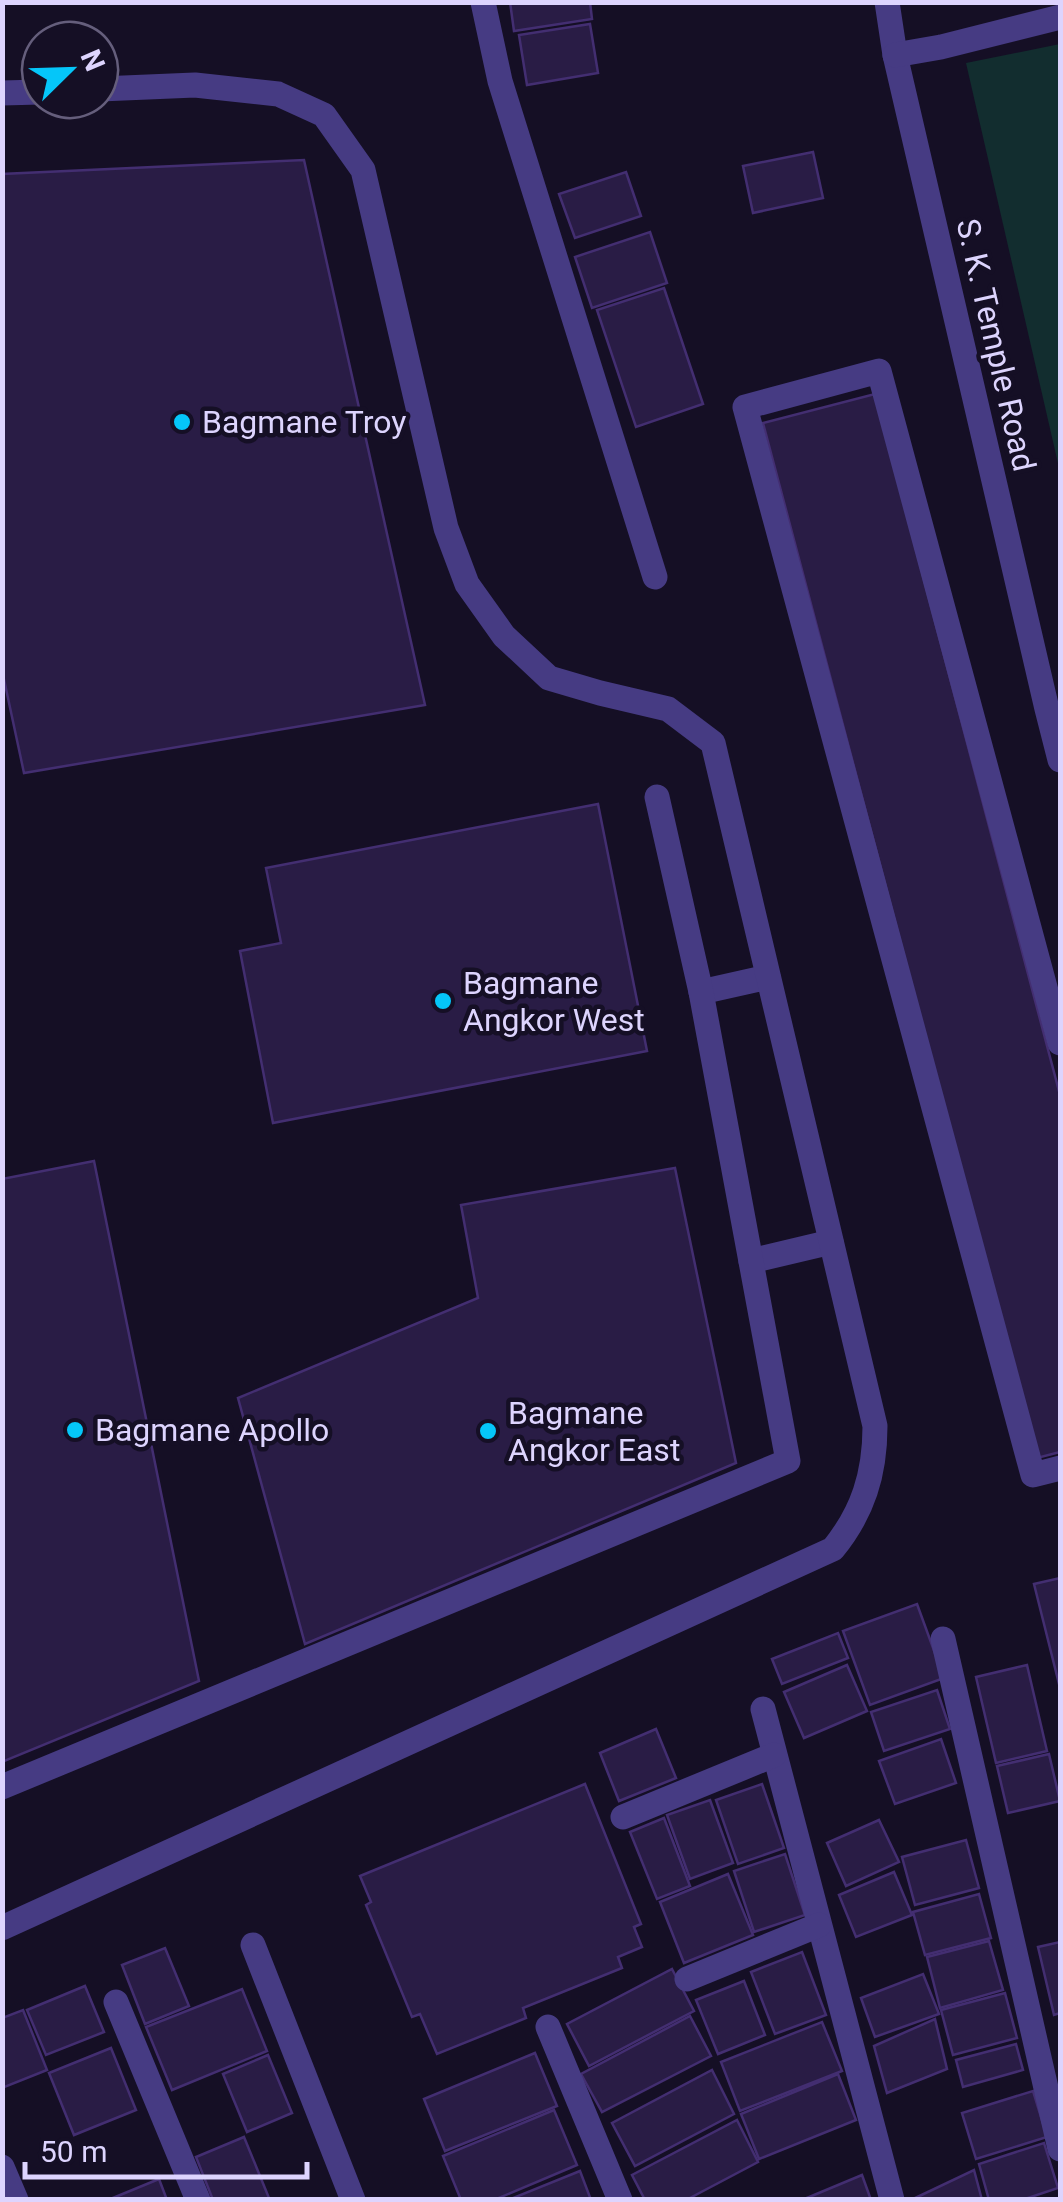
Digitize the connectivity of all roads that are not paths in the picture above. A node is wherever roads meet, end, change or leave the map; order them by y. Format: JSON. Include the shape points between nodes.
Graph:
{"nodes":[{"id":1,"x":482,"y":2,"type":"edge"},
{"id":2,"x":887,"y":2,"type":"edge"},
{"id":3,"x":1060,"y":17,"type":"edge"},
{"id":4,"x":895,"y":55,"type":"junction"},
{"id":5,"x":120,"y":88,"type":"edge"},
{"id":6,"x":655,"y":577,"type":"dead end"},
{"id":7,"x":1054,"y":707,"type":"edge"},
{"id":8,"x":1060,"y":760,"type":"edge"},
{"id":9,"x":657,"y":797,"type":"dead end"},
{"id":10,"x":768,"y":976,"type":"junction"},
{"id":11,"x":701,"y":992,"type":"junction"},
{"id":12,"x":1060,"y":1043,"type":"edge"},
{"id":13,"x":831,"y":1242,"type":"junction"},
{"id":14,"x":751,"y":1261,"type":"junction"},
{"id":15,"x":1060,"y":1468,"type":"edge"},
{"id":16,"x":943,"y":1639,"type":"dead end"},
{"id":17,"x":762,"y":1710,"type":"dead end"},
{"id":18,"x":774,"y":1755,"type":"junction"},
{"id":19,"x":2,"y":1787,"type":"edge"},
{"id":20,"x":624,"y":1816,"type":"dead end"},
{"id":21,"x":820,"y":1925,"type":"junction"},
{"id":22,"x":2,"y":1928,"type":"edge"},
{"id":23,"x":253,"y":1945,"type":"dead end"},
{"id":24,"x":687,"y":1979,"type":"dead end"},
{"id":25,"x":116,"y":2002,"type":"dead end"},
{"id":26,"x":548,"y":2027,"type":"dead end"},
{"id":27,"x":1060,"y":2149,"type":"edge"},
{"id":28,"x":2,"y":2168,"type":"edge"},
{"id":29,"x":16,"y":2200,"type":"edge"},
{"id":30,"x":198,"y":2200,"type":"edge"},
{"id":31,"x":353,"y":2200,"type":"edge"},
{"id":32,"x":620,"y":2200,"type":"edge"},
{"id":33,"x":892,"y":2200,"type":"edge"}],
"edges":[{"from":1,"to":6,"type":"street","via":[[506,100]]},
{"from":2,"to":4,"type":"street","name":"S. K. Temple Road"},
{"from":3,"to":4,"type":"street"},
{"from":4,"to":7,"type":"street","name":"S. K. Temple Road"},
{"from":5,"to":10,"type":"street","via":[[195,85],[278,94],[324,116],[363,170],[446,528],[467,584],[504,636],[549,678],[668,709],[713,744]]},
{"from":7,"to":8,"type":"street","name":"S. K. Temple Road"},
{"from":9,"to":11,"type":"street"},
{"from":10,"to":11,"type":"street"},
{"from":10,"to":13,"type":"street"},
{"from":11,"to":14,"type":"street"},
{"from":12,"to":15,"type":"street","via":[[880,372],[745,407],[1032,1475]]},
{"from":13,"to":14,"type":"street"},
{"from":13,"to":22,"type":"street","via":[[875,1426],[864,1498],[833,1549]]},
{"from":14,"to":19,"type":"street","via":[[788,1461]]},
{"from":16,"to":27,"type":"street"},
{"from":17,"to":18,"type":"street"},
{"from":18,"to":20,"type":"street"},
{"from":18,"to":21,"type":"street"},
{"from":21,"to":24,"type":"street"},
{"from":21,"to":33,"type":"street"},
{"from":23,"to":31,"type":"street"},
{"from":25,"to":30,"type":"street"},
{"from":26,"to":32,"type":"street"},
{"from":28,"to":29,"type":"street"}]}
